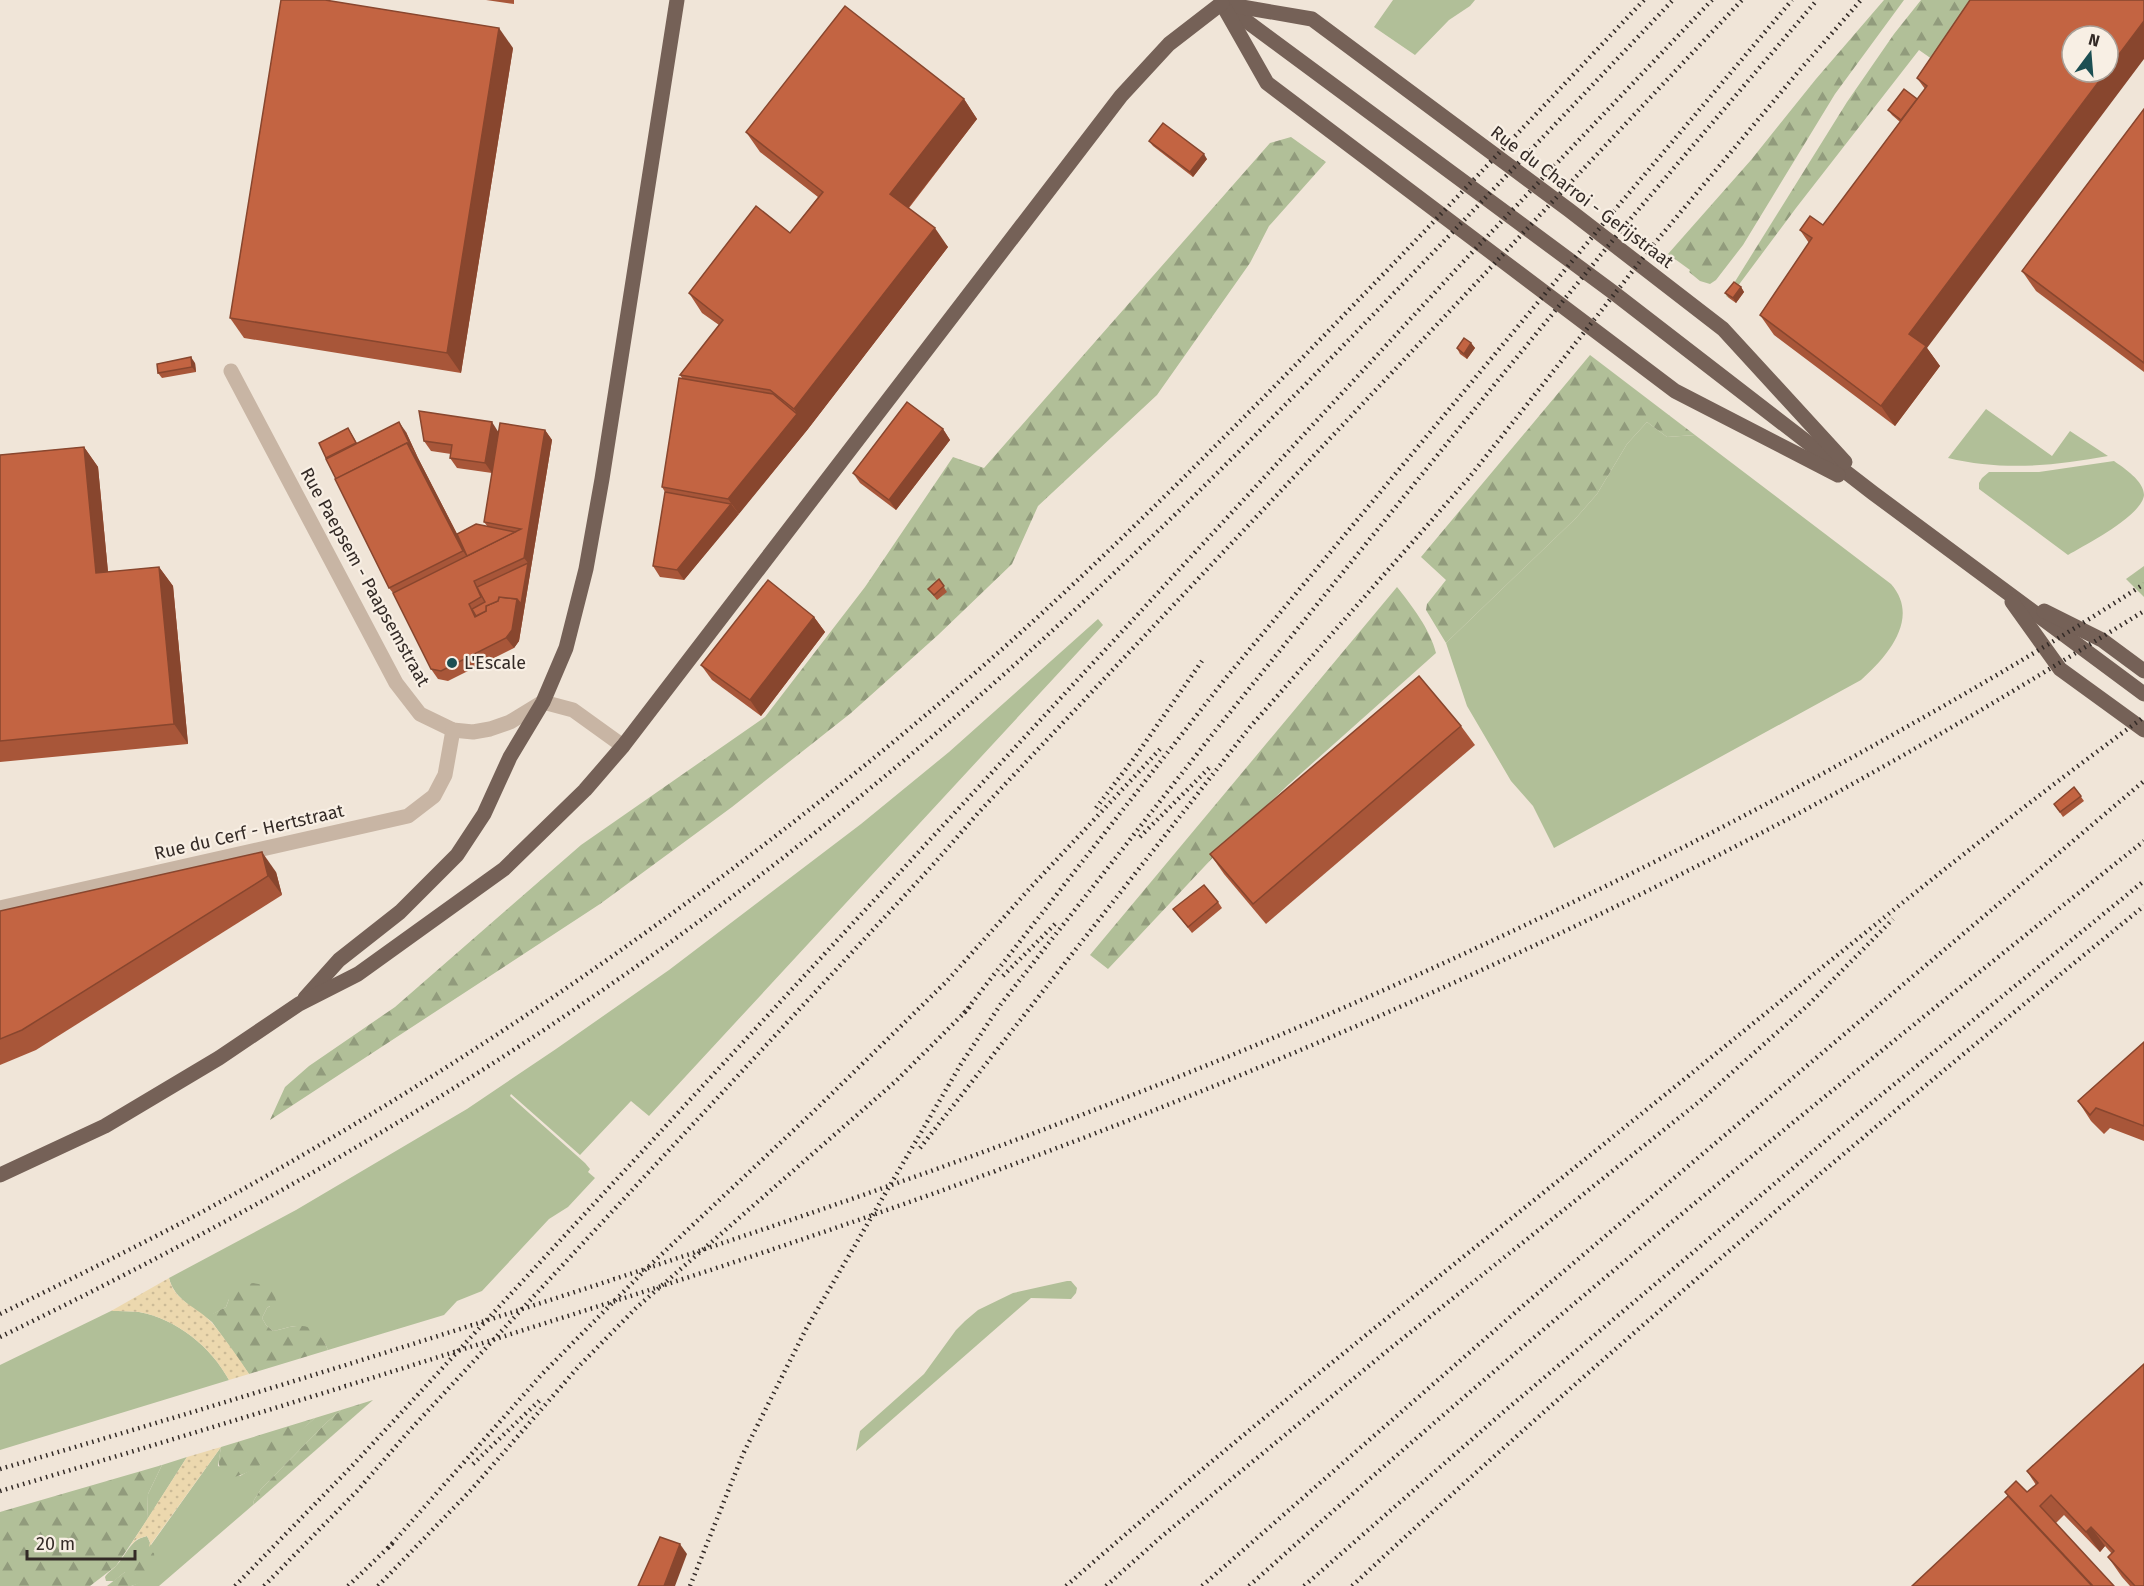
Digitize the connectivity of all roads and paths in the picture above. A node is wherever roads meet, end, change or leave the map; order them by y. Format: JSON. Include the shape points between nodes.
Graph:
{"nodes":[{"id":1,"x":677,"y":0,"type":"edge"},
{"id":2,"x":1220,"y":1,"type":"edge"},
{"id":3,"x":231,"y":371,"type":"dead end"},
{"id":4,"x":1873,"y":493,"type":"junction"},
{"id":5,"x":2006,"y":592,"type":"junction"},
{"id":6,"x":2144,"y":671,"type":"edge"},
{"id":7,"x":2144,"y":694,"type":"edge"},
{"id":8,"x":543,"y":702,"type":"junction"},
{"id":9,"x":453,"y":730,"type":"junction"},
{"id":10,"x":2144,"y":730,"type":"edge"},
{"id":11,"x":623,"y":746,"type":"junction"},
{"id":12,"x":0,"y":908,"type":"edge"},
{"id":13,"x":299,"y":1004,"type":"junction"},
{"id":14,"x":0,"y":1175,"type":"edge"}],
"edges":[{"from":1,"to":8,"type":"main road","via":[[586,569],[566,648]]},
{"from":2,"to":4,"type":"main road","name":"Rue du Charroi - Gerijstraat","via":[[1614,293]]},
{"from":2,"to":4,"type":"main road","name":"Rue du Charroi - Gerijstraat","via":[[1267,83],[1665,384]]},
{"from":2,"to":4,"type":"main road","name":"Rue du Charroi - Gerijstraat","via":[[1312,19],[1569,210],[1723,329]]},
{"from":2,"to":11,"type":"main road","via":[[1169,44],[1121,96]]},
{"from":3,"to":9,"type":"street","name":"Rue Paepsem - Paapsemstraat","via":[[396,683],[420,714]]},
{"from":4,"to":5,"type":"main road","name":"Rue du Charroi - Gerijstraat"},
{"from":5,"to":6,"type":"main road","name":"Rue du Charroi - Gerijstraat","via":[[2102,640]]},
{"from":5,"to":7,"type":"main road","name":"Rue du Charroi - Gerijstraat"},
{"from":5,"to":10,"type":"main road","name":"Rue du Charroi - Gerijstraat","via":[[2060,669]]},
{"from":8,"to":9,"type":"street","name":"Rue Paepsem - Paapsemstraat","via":[[490,729]]},
{"from":8,"to":11,"type":"street","via":[[573,711]]},
{"from":8,"to":13,"type":"main road","via":[[510,757],[484,814],[457,855],[400,912],[339,960]]},
{"from":9,"to":12,"type":"street","name":"Rue du Cerf - Hertstraat","via":[[445,775],[434,796],[408,816]]},
{"from":11,"to":13,"type":"main road","via":[[585,790],[504,869],[358,974]]},
{"from":13,"to":14,"type":"main road","via":[[164,1093],[105,1126]]}]}
